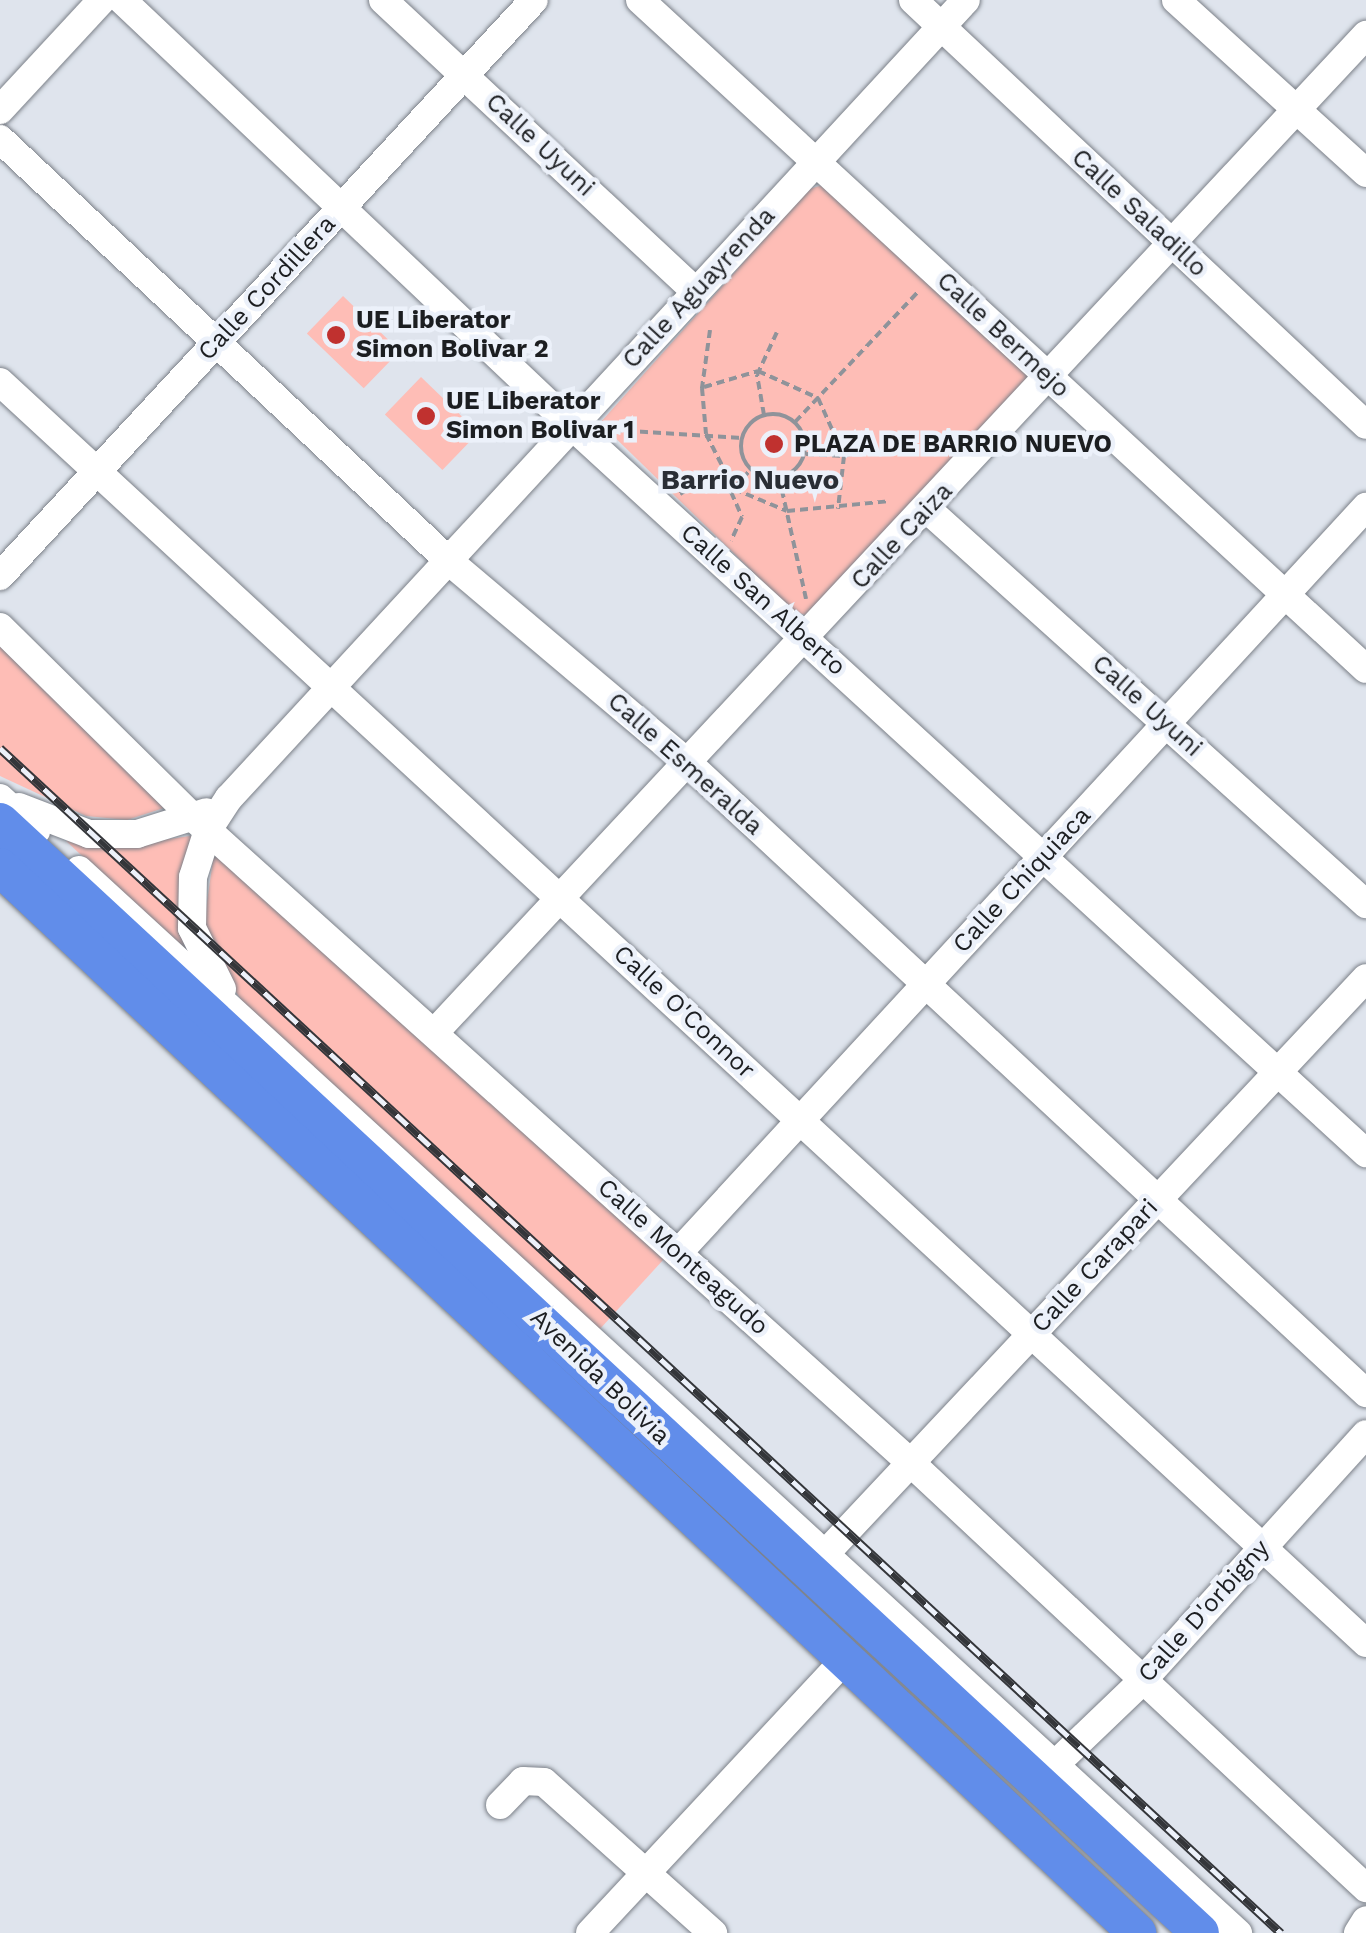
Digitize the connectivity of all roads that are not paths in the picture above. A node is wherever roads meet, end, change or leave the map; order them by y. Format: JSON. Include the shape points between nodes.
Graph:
{"nodes":[{"id":1,"x":102,"y":0,"type":"edge"},
{"id":2,"x":122,"y":0,"type":"edge"},
{"id":3,"x":384,"y":0,"type":"edge"},
{"id":4,"x":534,"y":0,"type":"edge"},
{"id":5,"x":640,"y":0,"type":"edge"},
{"id":6,"x":913,"y":0,"type":"edge"},
{"id":7,"x":966,"y":0,"type":"edge"},
{"id":8,"x":1176,"y":0,"type":"edge"},
{"id":9,"x":941,"y":26,"type":"junction"},
{"id":10,"x":1366,"y":35,"type":"edge"},
{"id":11,"x":465,"y":74,"type":"junction"},
{"id":12,"x":1296,"y":108,"type":"junction"},
{"id":13,"x":0,"y":110,"type":"edge"},
{"id":14,"x":0,"y":139,"type":"edge"},
{"id":15,"x":816,"y":162,"type":"junction"},
{"id":16,"x":1366,"y":173,"type":"edge"},
{"id":17,"x":342,"y":207,"type":"junction"},
{"id":18,"x":1171,"y":245,"type":"junction"},
{"id":19,"x":695,"y":291,"type":"junction"},
{"id":20,"x":219,"y":340,"type":"junction"},
{"id":21,"x":1049,"y":377,"type":"junction"},
{"id":22,"x":0,"y":382,"type":"edge"},
{"id":23,"x":1366,"y":424,"type":"edge"},
{"id":24,"x":572,"y":426,"type":"junction"},
{"id":25,"x":94,"y":471,"type":"junction"},
{"id":26,"x":1366,"y":507,"type":"edge"},
{"id":27,"x":928,"y":509,"type":"junction"},
{"id":28,"x":450,"y":562,"type":"junction"},
{"id":29,"x":0,"y":576,"type":"edge"},
{"id":30,"x":1285,"y":595,"type":"junction"},
{"id":31,"x":0,"y":627,"type":"edge"},
{"id":32,"x":808,"y":628,"type":"junction"},
{"id":33,"x":1366,"y":670,"type":"edge"},
{"id":34,"x":332,"y":690,"type":"junction"},
{"id":35,"x":1166,"y":724,"type":"junction"},
{"id":36,"x":688,"y":762,"type":"junction"},
{"id":37,"x":0,"y":798,"type":"edge"},
{"id":38,"x":0,"y":822,"type":"edge"},
{"id":39,"x":202,"y":824,"type":"junction"},
{"id":40,"x":1044,"y":857,"type":"junction"},
{"id":41,"x":0,"y":867,"type":"edge"},
{"id":42,"x":562,"y":900,"type":"junction"},
{"id":43,"x":1366,"y":904,"type":"edge"},
{"id":44,"x":1366,"y":978,"type":"edge"},
{"id":45,"x":926,"y":984,"type":"junction"},
{"id":46,"x":242,"y":1019,"type":"junction"},
{"id":47,"x":434,"y":1033,"type":"junction"},
{"id":48,"x":1278,"y":1071,"type":"junction"},
{"id":49,"x":801,"y":1120,"type":"junction"},
{"id":50,"x":1366,"y":1153,"type":"edge"},
{"id":51,"x":1159,"y":1198,"type":"junction"},
{"id":52,"x":678,"y":1253,"type":"junction"},
{"id":53,"x":1032,"y":1333,"type":"junction"},
{"id":54,"x":1366,"y":1394,"type":"edge"},
{"id":55,"x":1366,"y":1434,"type":"edge"},
{"id":56,"x":911,"y":1462,"type":"junction"},
{"id":57,"x":1263,"y":1546,"type":"junction"},
{"id":58,"x":824,"y":1554,"type":"junction"},
{"id":59,"x":1366,"y":1644,"type":"edge"},
{"id":60,"x":846,"y":1658,"type":"junction"},
{"id":61,"x":1142,"y":1680,"type":"junction"},
{"id":62,"x":1045,"y":1775,"type":"junction"},
{"id":63,"x":500,"y":1805,"type":"dead end"},
{"id":64,"x":646,"y":1874,"type":"junction"},
{"id":65,"x":1366,"y":1888,"type":"edge"},
{"id":66,"x":1366,"y":1920,"type":"edge"},
{"id":67,"x":590,"y":1933,"type":"edge"},
{"id":68,"x":713,"y":1933,"type":"edge"},
{"id":69,"x":1137,"y":1933,"type":"edge"},
{"id":70,"x":1200,"y":1933,"type":"edge"},
{"id":71,"x":1238,"y":1933,"type":"edge"},
{"id":72,"x":1358,"y":1933,"type":"edge"}],
"edges":[{"from":1,"to":13,"type":"street"},
{"from":2,"to":17,"type":"street","name":"Calle San Alberto"},
{"from":3,"to":11,"type":"street","name":"Calle Uyuni"},
{"from":4,"to":11,"type":"street","name":"Calle Cordillera"},
{"from":5,"to":15,"type":"street","name":"Calle Bermejo"},
{"from":6,"to":9,"type":"street","name":"Calle Saladillo"},
{"from":7,"to":9,"type":"street","name":"Calle Aguayrenda"},
{"from":8,"to":12,"type":"street"},
{"from":9,"to":15,"type":"street","name":"Calle Aguayrenda"},
{"from":9,"to":18,"type":"street","name":"Calle Saladillo"},
{"from":10,"to":12,"type":"street","name":"Calle Caiza"},
{"from":11,"to":17,"type":"street","name":"Calle Cordillera"},
{"from":11,"to":19,"type":"street","name":"Calle Uyuni"},
{"from":12,"to":16,"type":"street"},
{"from":12,"to":18,"type":"street","name":"Calle Caiza"},
{"from":14,"to":20,"type":"street","name":"Calle Esmeralda"},
{"from":15,"to":19,"type":"street","name":"Calle Aguayrenda"},
{"from":15,"to":21,"type":"street","name":"Calle Bermejo"},
{"from":17,"to":20,"type":"street","name":"Calle Cordillera"},
{"from":17,"to":24,"type":"street","name":"Calle San Alberto"},
{"from":18,"to":21,"type":"street","name":"Calle Caiza"},
{"from":18,"to":23,"type":"street","name":"Calle Saladillo"},
{"from":19,"to":24,"type":"street","name":"Calle Aguayrenda"},
{"from":20,"to":25,"type":"street","name":"Calle Cordillera"},
{"from":20,"to":28,"type":"street","name":"Calle Esmeralda"},
{"from":21,"to":27,"type":"street","name":"Calle Caiza"},
{"from":21,"to":30,"type":"street","name":"Calle Bermejo"},
{"from":22,"to":25,"type":"street","name":"Calle O'Connor"},
{"from":24,"to":28,"type":"street","name":"Calle Aguayrenda"},
{"from":24,"to":32,"type":"street","name":"Calle San Alberto"},
{"from":25,"to":29,"type":"street","name":"Calle Cordillera"},
{"from":25,"to":34,"type":"street","name":"Calle O'Connor"},
{"from":26,"to":30,"type":"street","name":"Calle Chiquiaca"},
{"from":27,"to":32,"type":"street","name":"Calle Caiza"},
{"from":27,"to":35,"type":"street","name":"Calle Uyuni"},
{"from":28,"to":34,"type":"street","name":"Calle Aguayrenda"},
{"from":28,"to":36,"type":"street","name":"Calle Esmeralda"},
{"from":30,"to":33,"type":"street","name":"Calle Bermejo"},
{"from":30,"to":35,"type":"street","name":"Calle Chiquiaca"},
{"from":31,"to":39,"type":"street","name":"Calle Monteagudo"},
{"from":32,"to":36,"type":"street","name":"Calle Caiza"},
{"from":32,"to":40,"type":"street","name":"Calle San Alberto"},
{"from":34,"to":39,"type":"street","name":"Calle Aguayrenda"},
{"from":34,"to":42,"type":"street","name":"Calle O'Connor"},
{"from":35,"to":40,"type":"street","name":"Calle Chiquiaca"},
{"from":35,"to":43,"type":"street","name":"Calle Uyuni"},
{"from":36,"to":42,"type":"street","name":"Calle Caiza"},
{"from":36,"to":45,"type":"street","name":"Calle Esmeralda"},
{"from":37,"to":39,"type":"street","via":[[89,834]]},
{"from":37,"to":46,"type":"street"},
{"from":38,"to":62,"type":"highway","name":"Avenida Bolivia"},
{"from":39,"to":46,"type":"street","name":"Calle Aguayrenda","via":[[192,928],[208,968]]},
{"from":39,"to":47,"type":"street","name":"Calle Monteagudo"},
{"from":40,"to":45,"type":"street","name":"Calle Chiquiaca"},
{"from":40,"to":48,"type":"street","name":"Calle San Alberto"},
{"from":41,"to":60,"type":"highway","name":"Avenida Bolivia"},
{"from":42,"to":47,"type":"street","name":"Calle Caiza"},
{"from":42,"to":49,"type":"street","name":"Calle O'Connor"},
{"from":44,"to":48,"type":"street","name":"Calle Carapari"},
{"from":45,"to":49,"type":"street","name":"Calle Chiquiaca"},
{"from":45,"to":51,"type":"street","name":"Calle Esmeralda"},
{"from":46,"to":58,"type":"street"},
{"from":47,"to":52,"type":"street","name":"Calle Monteagudo"},
{"from":48,"to":50,"type":"street","name":"Calle San Alberto"},
{"from":48,"to":51,"type":"street","name":"Calle Carapari"},
{"from":49,"to":52,"type":"street","name":"Calle Chiquiaca"},
{"from":49,"to":53,"type":"street","name":"Calle O'Connor"},
{"from":51,"to":53,"type":"street","name":"Calle Carapari"},
{"from":51,"to":54,"type":"street","name":"Calle Esmeralda"},
{"from":52,"to":56,"type":"street","name":"Calle Monteagudo"},
{"from":53,"to":56,"type":"street","name":"Calle Carapari"},
{"from":53,"to":57,"type":"street","name":"Calle O'Connor"},
{"from":55,"to":57,"type":"street","name":"Calle D'orbigny"},
{"from":56,"to":58,"type":"street","name":"Calle Carapari"},
{"from":56,"to":61,"type":"street","name":"Calle Monteagudo"},
{"from":57,"to":59,"type":"street","name":"Calle O'Connor"},
{"from":57,"to":61,"type":"street","name":"Calle D'orbigny"},
{"from":58,"to":62,"type":"street"},
{"from":60,"to":64,"type":"street"},
{"from":60,"to":69,"type":"highway","name":"Avenida Bolivia"},
{"from":61,"to":62,"type":"street","name":"Calle D'orbigny"},
{"from":61,"to":65,"type":"street","name":"Calle Monteagudo"},
{"from":62,"to":70,"type":"highway","name":"Avenida Bolivia"},
{"from":62,"to":71,"type":"street"},
{"from":63,"to":64,"type":"street","via":[[523,1782],[544,1782]]},
{"from":64,"to":67,"type":"street"},
{"from":64,"to":68,"type":"street"},
{"from":66,"to":72,"type":"street"}]}
